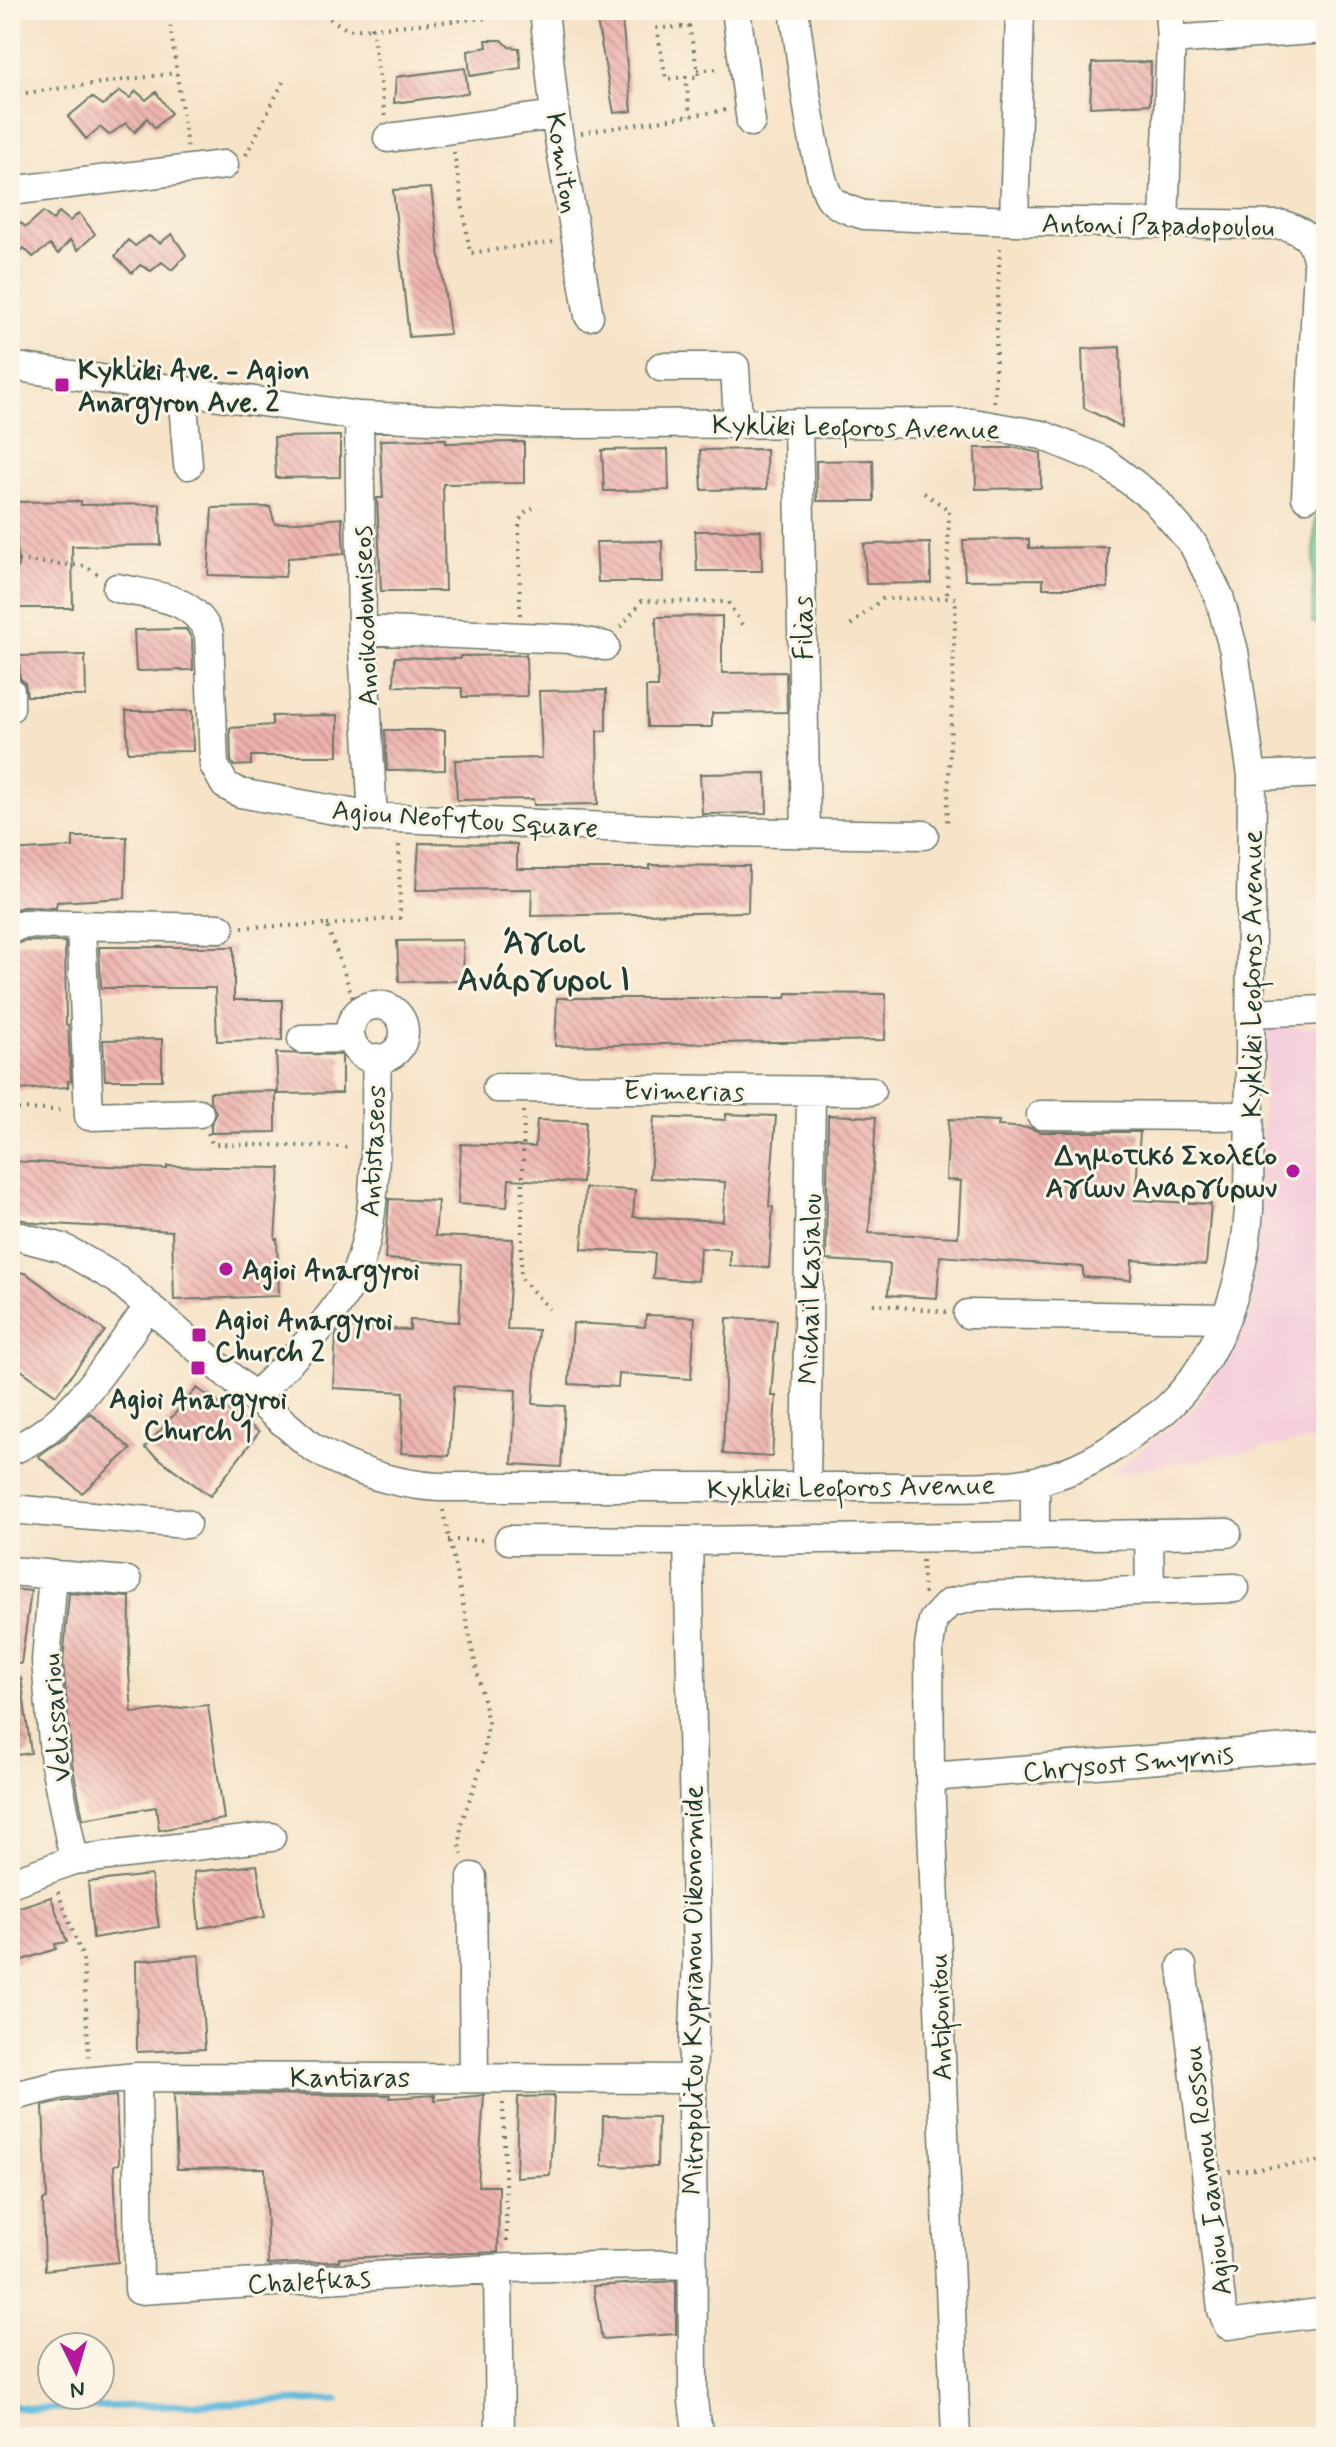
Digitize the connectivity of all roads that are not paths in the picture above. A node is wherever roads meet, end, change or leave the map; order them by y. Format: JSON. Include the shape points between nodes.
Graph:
{"nodes":[{"id":1,"x":736,"y":10,"type":"edge"},
{"id":2,"x":794,"y":10,"type":"edge"},
{"id":3,"x":1020,"y":10,"type":"edge"},
{"id":4,"x":1169,"y":10,"type":"edge"},
{"id":5,"x":544,"y":11,"type":"edge"},
{"id":6,"x":1326,"y":29,"type":"edge"},
{"id":7,"x":1171,"y":40,"type":"junction"},
{"id":8,"x":750,"y":114,"type":"road end"},
{"id":9,"x":557,"y":126,"type":"junction"},
{"id":10,"x":388,"y":138,"type":"road end"},
{"id":11,"x":224,"y":165,"type":"road end"},
{"id":12,"x":10,"y":191,"type":"edge"},
{"id":13,"x":1007,"y":221,"type":"junction"},
{"id":14,"x":1164,"y":223,"type":"junction"},
{"id":15,"x":589,"y":316,"type":"dead end"},
{"id":16,"x":10,"y":366,"type":"edge"},
{"id":17,"x":661,"y":367,"type":"dead end"},
{"id":18,"x":182,"y":390,"type":"junction"},
{"id":19,"x":359,"y":416,"type":"junction"},
{"id":20,"x":738,"y":423,"type":"junction"},
{"id":21,"x":798,"y":423,"type":"junction"},
{"id":22,"x":188,"y":465,"type":"dead end"},
{"id":23,"x":1306,"y":497,"type":"dead end"},
{"id":24,"x":117,"y":588,"type":"road end"},
{"id":25,"x":362,"y":630,"type":"junction"},
{"id":26,"x":605,"y":646,"type":"road end"},
{"id":27,"x":10,"y":691,"type":"edge"},
{"id":28,"x":10,"y":708,"type":"edge"},
{"id":29,"x":1326,"y":773,"type":"edge"},
{"id":30,"x":1252,"y":776,"type":"junction"},
{"id":31,"x":386,"y":817,"type":"junction"},
{"id":32,"x":806,"y":833,"type":"junction"},
{"id":33,"x":924,"y":835,"type":"road end"},
{"id":34,"x":81,"y":925,"type":"junction"},
{"id":35,"x":220,"y":928,"type":"road end"},
{"id":36,"x":10,"y":929,"type":"edge"},
{"id":37,"x":1326,"y":1010,"type":"edge"},
{"id":38,"x":1251,"y":1013,"type":"junction"},
{"id":39,"x":354,"y":1025,"type":"junction"},
{"id":40,"x":302,"y":1039,"type":"dead end"},
{"id":41,"x":377,"y":1058,"type":"junction"},
{"id":42,"x":510,"y":1088,"type":"road end"},
{"id":43,"x":811,"y":1091,"type":"junction"},
{"id":44,"x":871,"y":1091,"type":"dead end"},
{"id":45,"x":199,"y":1113,"type":"road end"},
{"id":46,"x":1041,"y":1115,"type":"dead end"},
{"id":47,"x":1250,"y":1116,"type":"junction"},
{"id":48,"x":10,"y":1234,"type":"edge"},
{"id":49,"x":149,"y":1306,"type":"junction"},
{"id":50,"x":968,"y":1314,"type":"road end"},
{"id":51,"x":1225,"y":1318,"type":"junction"},
{"id":52,"x":253,"y":1398,"type":"junction"},
{"id":53,"x":10,"y":1451,"type":"edge"},
{"id":54,"x":1035,"y":1481,"type":"junction"},
{"id":55,"x":806,"y":1487,"type":"junction"},
{"id":56,"x":10,"y":1509,"type":"edge"},
{"id":57,"x":186,"y":1524,"type":"dead end"},
{"id":58,"x":1227,"y":1533,"type":"dead end"},
{"id":59,"x":1149,"y":1535,"type":"junction"},
{"id":60,"x":1035,"y":1537,"type":"junction"},
{"id":61,"x":509,"y":1540,"type":"road end"},
{"id":62,"x":688,"y":1541,"type":"junction"},
{"id":63,"x":10,"y":1571,"type":"edge"},
{"id":64,"x":53,"y":1574,"type":"junction"},
{"id":65,"x":127,"y":1581,"type":"dead end"},
{"id":66,"x":1235,"y":1588,"type":"dead end"},
{"id":67,"x":1150,"y":1589,"type":"junction"},
{"id":68,"x":1326,"y":1746,"type":"edge"},
{"id":69,"x":930,"y":1777,"type":"junction"},
{"id":70,"x":271,"y":1837,"type":"dead end"},
{"id":71,"x":62,"y":1865,"type":"junction"},
{"id":72,"x":472,"y":1877,"type":"road end"},
{"id":73,"x":10,"y":1883,"type":"edge"},
{"id":74,"x":1182,"y":1966,"type":"dead end"},
{"id":75,"x":137,"y":2077,"type":"junction"},
{"id":76,"x":488,"y":2077,"type":"junction"},
{"id":77,"x":692,"y":2079,"type":"junction"},
{"id":78,"x":10,"y":2097,"type":"edge"},
{"id":79,"x":690,"y":2264,"type":"junction"},
{"id":80,"x":503,"y":2269,"type":"junction"},
{"id":81,"x":1326,"y":2312,"type":"edge"},
{"id":82,"x":500,"y":2437,"type":"edge"},
{"id":83,"x":702,"y":2437,"type":"edge"},
{"id":84,"x":956,"y":2437,"type":"edge"}],
"edges":[{"from":1,"to":8,"type":"street"},
{"from":2,"to":13,"type":"street","name":"Antoni Papadopoulou","via":[[818,166],[830,198],[864,215]]},
{"from":3,"to":13,"type":"street"},
{"from":4,"to":7,"type":"street"},
{"from":5,"to":9,"type":"street","name":"Komiton"},
{"from":6,"to":7,"type":"street"},
{"from":7,"to":14,"type":"street"},
{"from":9,"to":10,"type":"street","via":[[450,129]]},
{"from":9,"to":15,"type":"street","name":"Komiton"},
{"from":11,"to":12,"type":"street"},
{"from":13,"to":14,"type":"street","name":"Antoni Papadopoulou"},
{"from":14,"to":23,"type":"street","name":"Antoni Papadopoulou","via":[[1284,225],[1310,238],[1316,249]]},
{"from":16,"to":18,"type":"street","name":"Kykliki Leoforos Avenue"},
{"from":17,"to":20,"type":"street","via":[[735,367]]},
{"from":18,"to":19,"type":"street","name":"Kykliki Leoforos Avenue"},
{"from":18,"to":22,"type":"street"},
{"from":19,"to":20,"type":"street","name":"Kykliki Leoforos Avenue","via":[[548,424]]},
{"from":19,"to":25,"type":"street","name":"Anoikodomiseos"},
{"from":20,"to":21,"type":"street","name":"Kykliki Leoforos Avenue"},
{"from":21,"to":30,"type":"street","name":"Kykliki Leoforos Avenue","via":[[973,423],[1042,435],[1102,460],[1154,499],[1193,544],[1219,596],[1234,651]]},
{"from":21,"to":32,"type":"street","name":"Filias"},
{"from":24,"to":31,"type":"street","name":"Agiou Neofytou Square","via":[[181,602],[203,621],[209,634],[214,765],[225,785],[261,798]]},
{"from":25,"to":26,"type":"street","via":[[571,639]]},
{"from":25,"to":31,"type":"street","name":"Anoikodomiseos"},
{"from":27,"to":28,"type":"street"},
{"from":29,"to":30,"type":"street"},
{"from":30,"to":38,"type":"street","name":"Kykliki Leoforos Avenue"},
{"from":31,"to":32,"type":"street","name":"Agiou Neofytou Square"},
{"from":32,"to":33,"type":"street","name":"Agiou Neofytou Square"},
{"from":34,"to":35,"type":"street"},
{"from":34,"to":36,"type":"street","via":[[23,924]]},
{"from":34,"to":45,"type":"street","via":[[89,1116]]},
{"from":37,"to":38,"type":"street"},
{"from":38,"to":47,"type":"street","name":"Kykliki Leoforos Avenue"},
{"from":39,"to":40,"type":"street"},
{"from":39,"to":41,"type":"street","via":[[360,1053]]},
{"from":39,"to":41,"type":"street","via":[[375,1005],[393,1011],[403,1026],[400,1045]]},
{"from":41,"to":52,"type":"street","name":"Antistaseos","via":[[366,1238],[350,1285],[308,1342]]},
{"from":42,"to":43,"type":"street","name":"Evimerias"},
{"from":43,"to":44,"type":"street","name":"Evimerias"},
{"from":43,"to":55,"type":"street","name":"Michaïl Kasialou"},
{"from":46,"to":47,"type":"street"},
{"from":47,"to":51,"type":"street","name":"Kykliki Leoforos Avenue","via":[[1247,1239],[1237,1290]]},
{"from":48,"to":49,"type":"street","name":"Kykliki Leoforos Avenue","via":[[63,1248],[117,1279]]},
{"from":49,"to":52,"type":"street","name":"Kykliki Leoforos Avenue"},
{"from":49,"to":53,"type":"street","via":[[72,1407],[38,1437]]},
{"from":50,"to":51,"type":"street"},
{"from":51,"to":54,"type":"street","name":"Kykliki Leoforos Avenue","via":[[1201,1365],[1167,1408],[1111,1451]]},
{"from":52,"to":55,"type":"street","name":"Kykliki Leoforos Avenue","via":[[312,1447],[373,1477],[438,1487]]},
{"from":54,"to":55,"type":"street","name":"Kykliki Leoforos Avenue"},
{"from":54,"to":60,"type":"street"},
{"from":56,"to":57,"type":"street"},
{"from":58,"to":59,"type":"street"},
{"from":59,"to":60,"type":"street"},
{"from":59,"to":67,"type":"street"},
{"from":60,"to":62,"type":"street"},
{"from":61,"to":62,"type":"street"},
{"from":62,"to":77,"type":"street","name":"Mitropolitou Kyprianou Oikonomide","via":[[697,1959]]},
{"from":63,"to":64,"type":"street"},
{"from":64,"to":65,"type":"street"},
{"from":64,"to":71,"type":"street","name":"Velissariou","via":[[46,1661]]},
{"from":66,"to":67,"type":"street"},
{"from":67,"to":69,"type":"street","name":"Antifonitou","via":[[978,1596],[941,1611],[929,1647]]},
{"from":68,"to":69,"type":"street","name":"Chrysost Smyrnis"},
{"from":69,"to":84,"type":"street","name":"Antifonitou"},
{"from":70,"to":71,"type":"street"},
{"from":71,"to":73,"type":"street"},
{"from":72,"to":76,"type":"street"},
{"from":74,"to":81,"type":"street","name":"Agiou Ioannou Rossou","via":[[1222,2310],[1228,2325]]},
{"from":75,"to":76,"type":"street","name":"Kantiaras"},
{"from":75,"to":78,"type":"street","name":"Kantiaras","via":[[91,2080]]},
{"from":75,"to":80,"type":"street","name":"Chalefkas","via":[[139,2290]]},
{"from":76,"to":77,"type":"street","name":"Kantiaras"},
{"from":77,"to":79,"type":"street","name":"Mitropolitou Kyprianou Oikonomide"},
{"from":79,"to":80,"type":"street","name":"Chalefkas"},
{"from":79,"to":83,"type":"street","name":"Mitropolitou Kyprianou Oikonomide","via":[[693,2401]]},
{"from":80,"to":82,"type":"street"}]}
